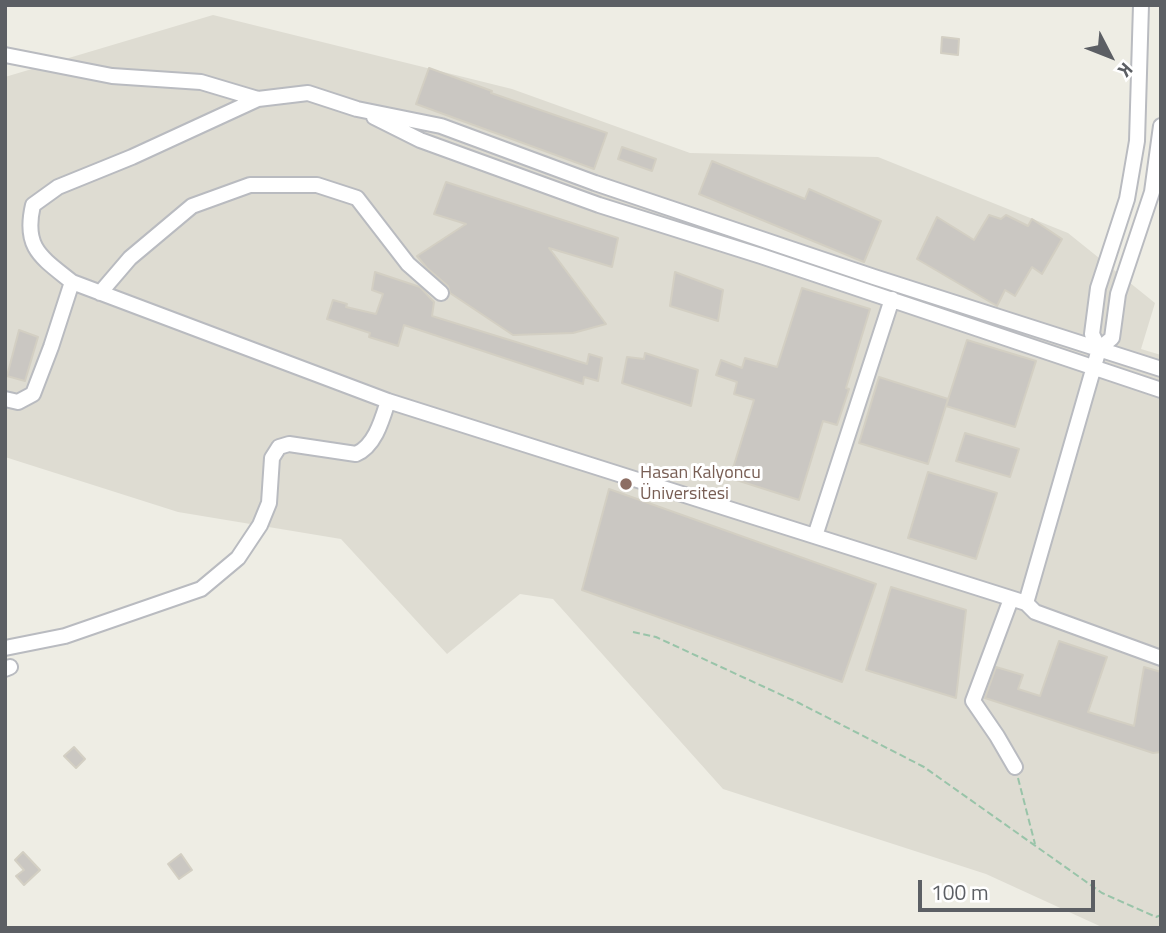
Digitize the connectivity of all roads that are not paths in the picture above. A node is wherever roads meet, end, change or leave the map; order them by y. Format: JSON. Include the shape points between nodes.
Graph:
{"nodes":[{"id":1,"x":1141,"y":5,"type":"edge"},
{"id":2,"x":5,"y":54,"type":"edge"},
{"id":3,"x":258,"y":99,"type":"junction"},
{"id":4,"x":357,"y":109,"type":"junction"},
{"id":5,"x":1161,"y":126,"type":"edge"},
{"id":6,"x":72,"y":282,"type":"junction"},
{"id":7,"x":100,"y":293,"type":"junction"},
{"id":8,"x":441,"y":293,"type":"dead end"},
{"id":9,"x":892,"y":299,"type":"junction"},
{"id":10,"x":1099,"y":349,"type":"junction"},
{"id":11,"x":1095,"y":368,"type":"junction"},
{"id":12,"x":1161,"y":369,"type":"edge"},
{"id":13,"x":1161,"y":390,"type":"edge"},
{"id":14,"x":5,"y":398,"type":"edge"},
{"id":15,"x":388,"y":401,"type":"junction"},
{"id":16,"x":815,"y":536,"type":"junction"},
{"id":17,"x":1011,"y":598,"type":"junction"},
{"id":18,"x":1026,"y":603,"type":"junction"},
{"id":19,"x":5,"y":648,"type":"edge"},
{"id":20,"x":1161,"y":658,"type":"edge"},
{"id":21,"x":1015,"y":767,"type":"road end"}],
"edges":[{"from":1,"to":10,"type":"street","via":[[1137,141],[1127,199],[1098,288],[1092,334]]},
{"from":2,"to":3,"type":"street","via":[[112,76],[201,82]]},
{"from":3,"to":4,"type":"street","via":[[308,93]]},
{"from":3,"to":6,"type":"street","via":[[58,187],[33,205],[29,225],[33,246]]},
{"from":4,"to":9,"type":"street","via":[[420,140],[586,200]]},
{"from":4,"to":10,"type":"street","via":[[441,126],[595,183]]},
{"from":5,"to":10,"type":"street","via":[[1152,192],[1118,294],[1112,338]]},
{"from":6,"to":7,"type":"street"},
{"from":6,"to":14,"type":"street","via":[[33,394],[18,402]]},
{"from":7,"to":8,"type":"street","via":[[130,258],[192,206],[250,185],[317,185],[357,198],[408,264]]},
{"from":7,"to":15,"type":"street"},
{"from":9,"to":11,"type":"street"},
{"from":9,"to":16,"type":"street"},
{"from":10,"to":11,"type":"street"},
{"from":10,"to":12,"type":"street"},
{"from":11,"to":13,"type":"street"},
{"from":11,"to":18,"type":"street"},
{"from":15,"to":16,"type":"street"},
{"from":15,"to":19,"type":"street","via":[[374,437],[356,454],[289,444],[279,447],[272,458],[269,503],[260,525],[238,558],[201,589],[65,636]]},
{"from":16,"to":17,"type":"street"},
{"from":17,"to":18,"type":"street"},
{"from":17,"to":21,"type":"street","via":[[973,701]]},
{"from":18,"to":20,"type":"street","via":[[1035,611]]}]}
